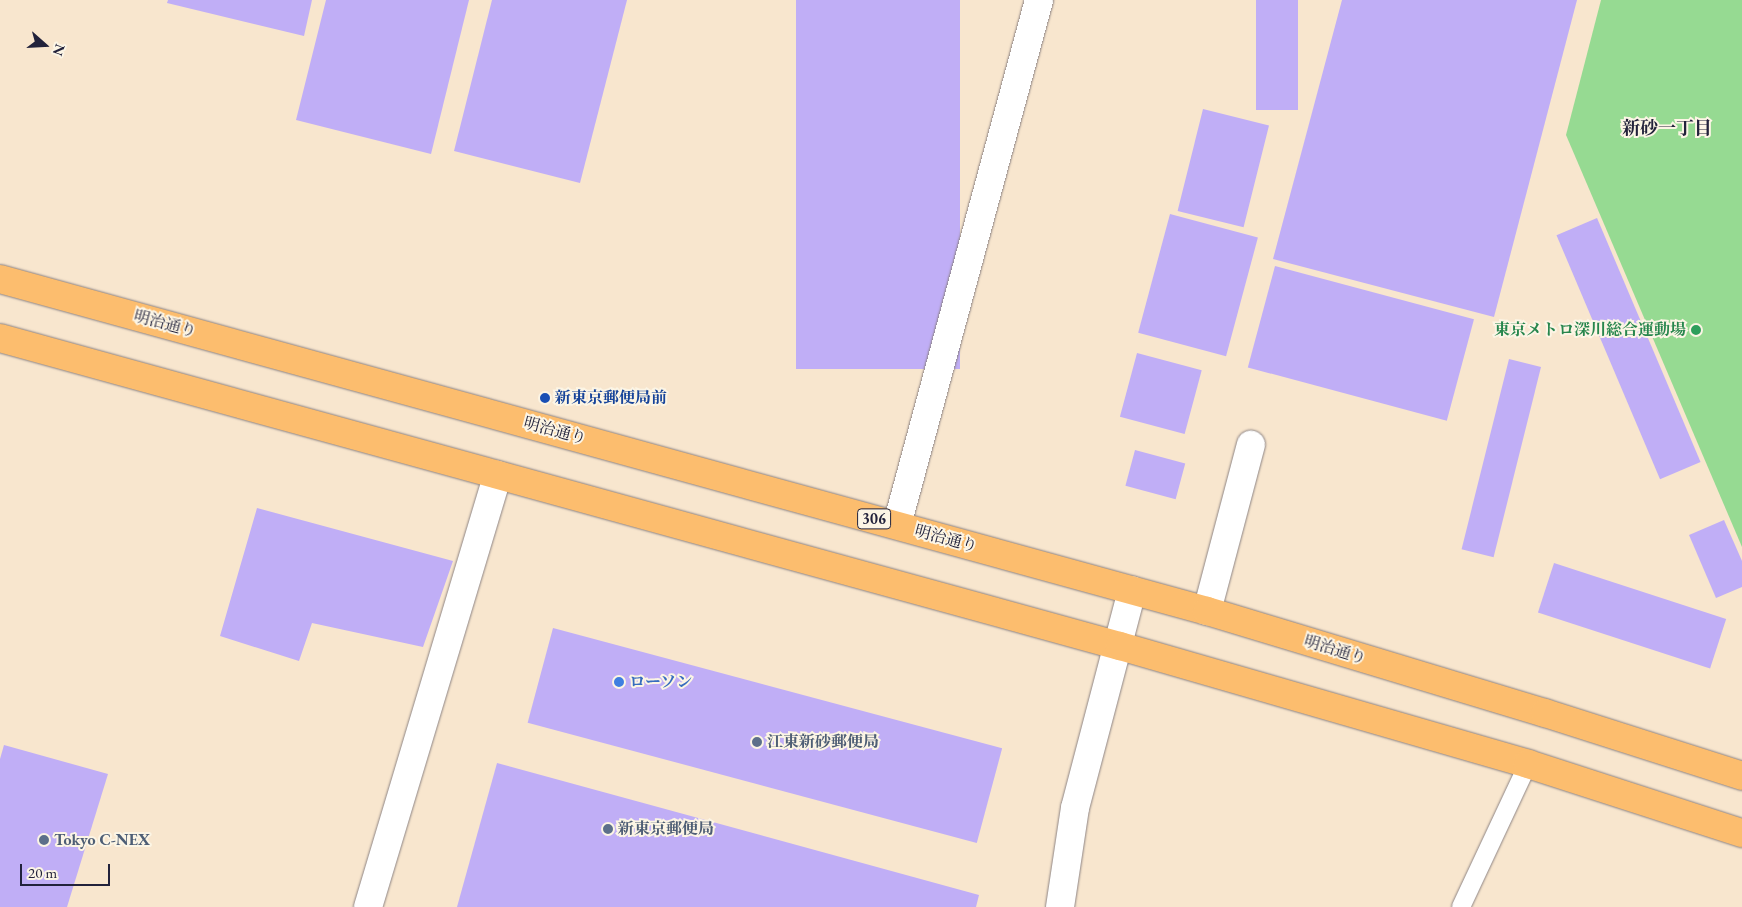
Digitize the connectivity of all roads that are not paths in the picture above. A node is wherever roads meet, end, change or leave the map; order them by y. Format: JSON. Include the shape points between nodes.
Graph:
{"nodes":[{"id":1,"x":1039,"y":0,"type":"edge"},
{"id":2,"x":0,"y":279,"type":"edge"},
{"id":3,"x":0,"y":338,"type":"edge"},
{"id":4,"x":1251,"y":445,"type":"dead end"},
{"id":5,"x":498,"y":475,"type":"junction"},
{"id":6,"x":897,"y":525,"type":"junction"},
{"id":7,"x":1132,"y":590,"type":"junction"},
{"id":8,"x":1207,"y":611,"type":"junction"},
{"id":9,"x":1120,"y":646,"type":"junction"},
{"id":10,"x":1528,"y":764,"type":"junction"},
{"id":11,"x":1742,"y":776,"type":"edge"},
{"id":12,"x":1742,"y":833,"type":"edge"},
{"id":13,"x":368,"y":907,"type":"edge"},
{"id":14,"x":1060,"y":907,"type":"edge"},
{"id":15,"x":1461,"y":907,"type":"edge"}],
"edges":[{"from":1,"to":6,"type":"street"},
{"from":2,"to":6,"type":"main road","name":"明治通り","number":"306"},
{"from":3,"to":5,"type":"main road"},
{"from":4,"to":8,"type":"street"},
{"from":5,"to":9,"type":"main road"},
{"from":5,"to":13,"type":"street"},
{"from":6,"to":7,"type":"main road","name":"明治通り","number":"306"},
{"from":7,"to":8,"type":"main road","name":"明治通り","number":"306"},
{"from":7,"to":9,"type":"street"},
{"from":8,"to":11,"type":"main road","name":"明治通り","number":"306"},
{"from":9,"to":10,"type":"main road"},
{"from":9,"to":14,"type":"street","via":[[1075,808]]},
{"from":10,"to":12,"type":"main road"},
{"from":10,"to":15,"type":"lane"}]}
